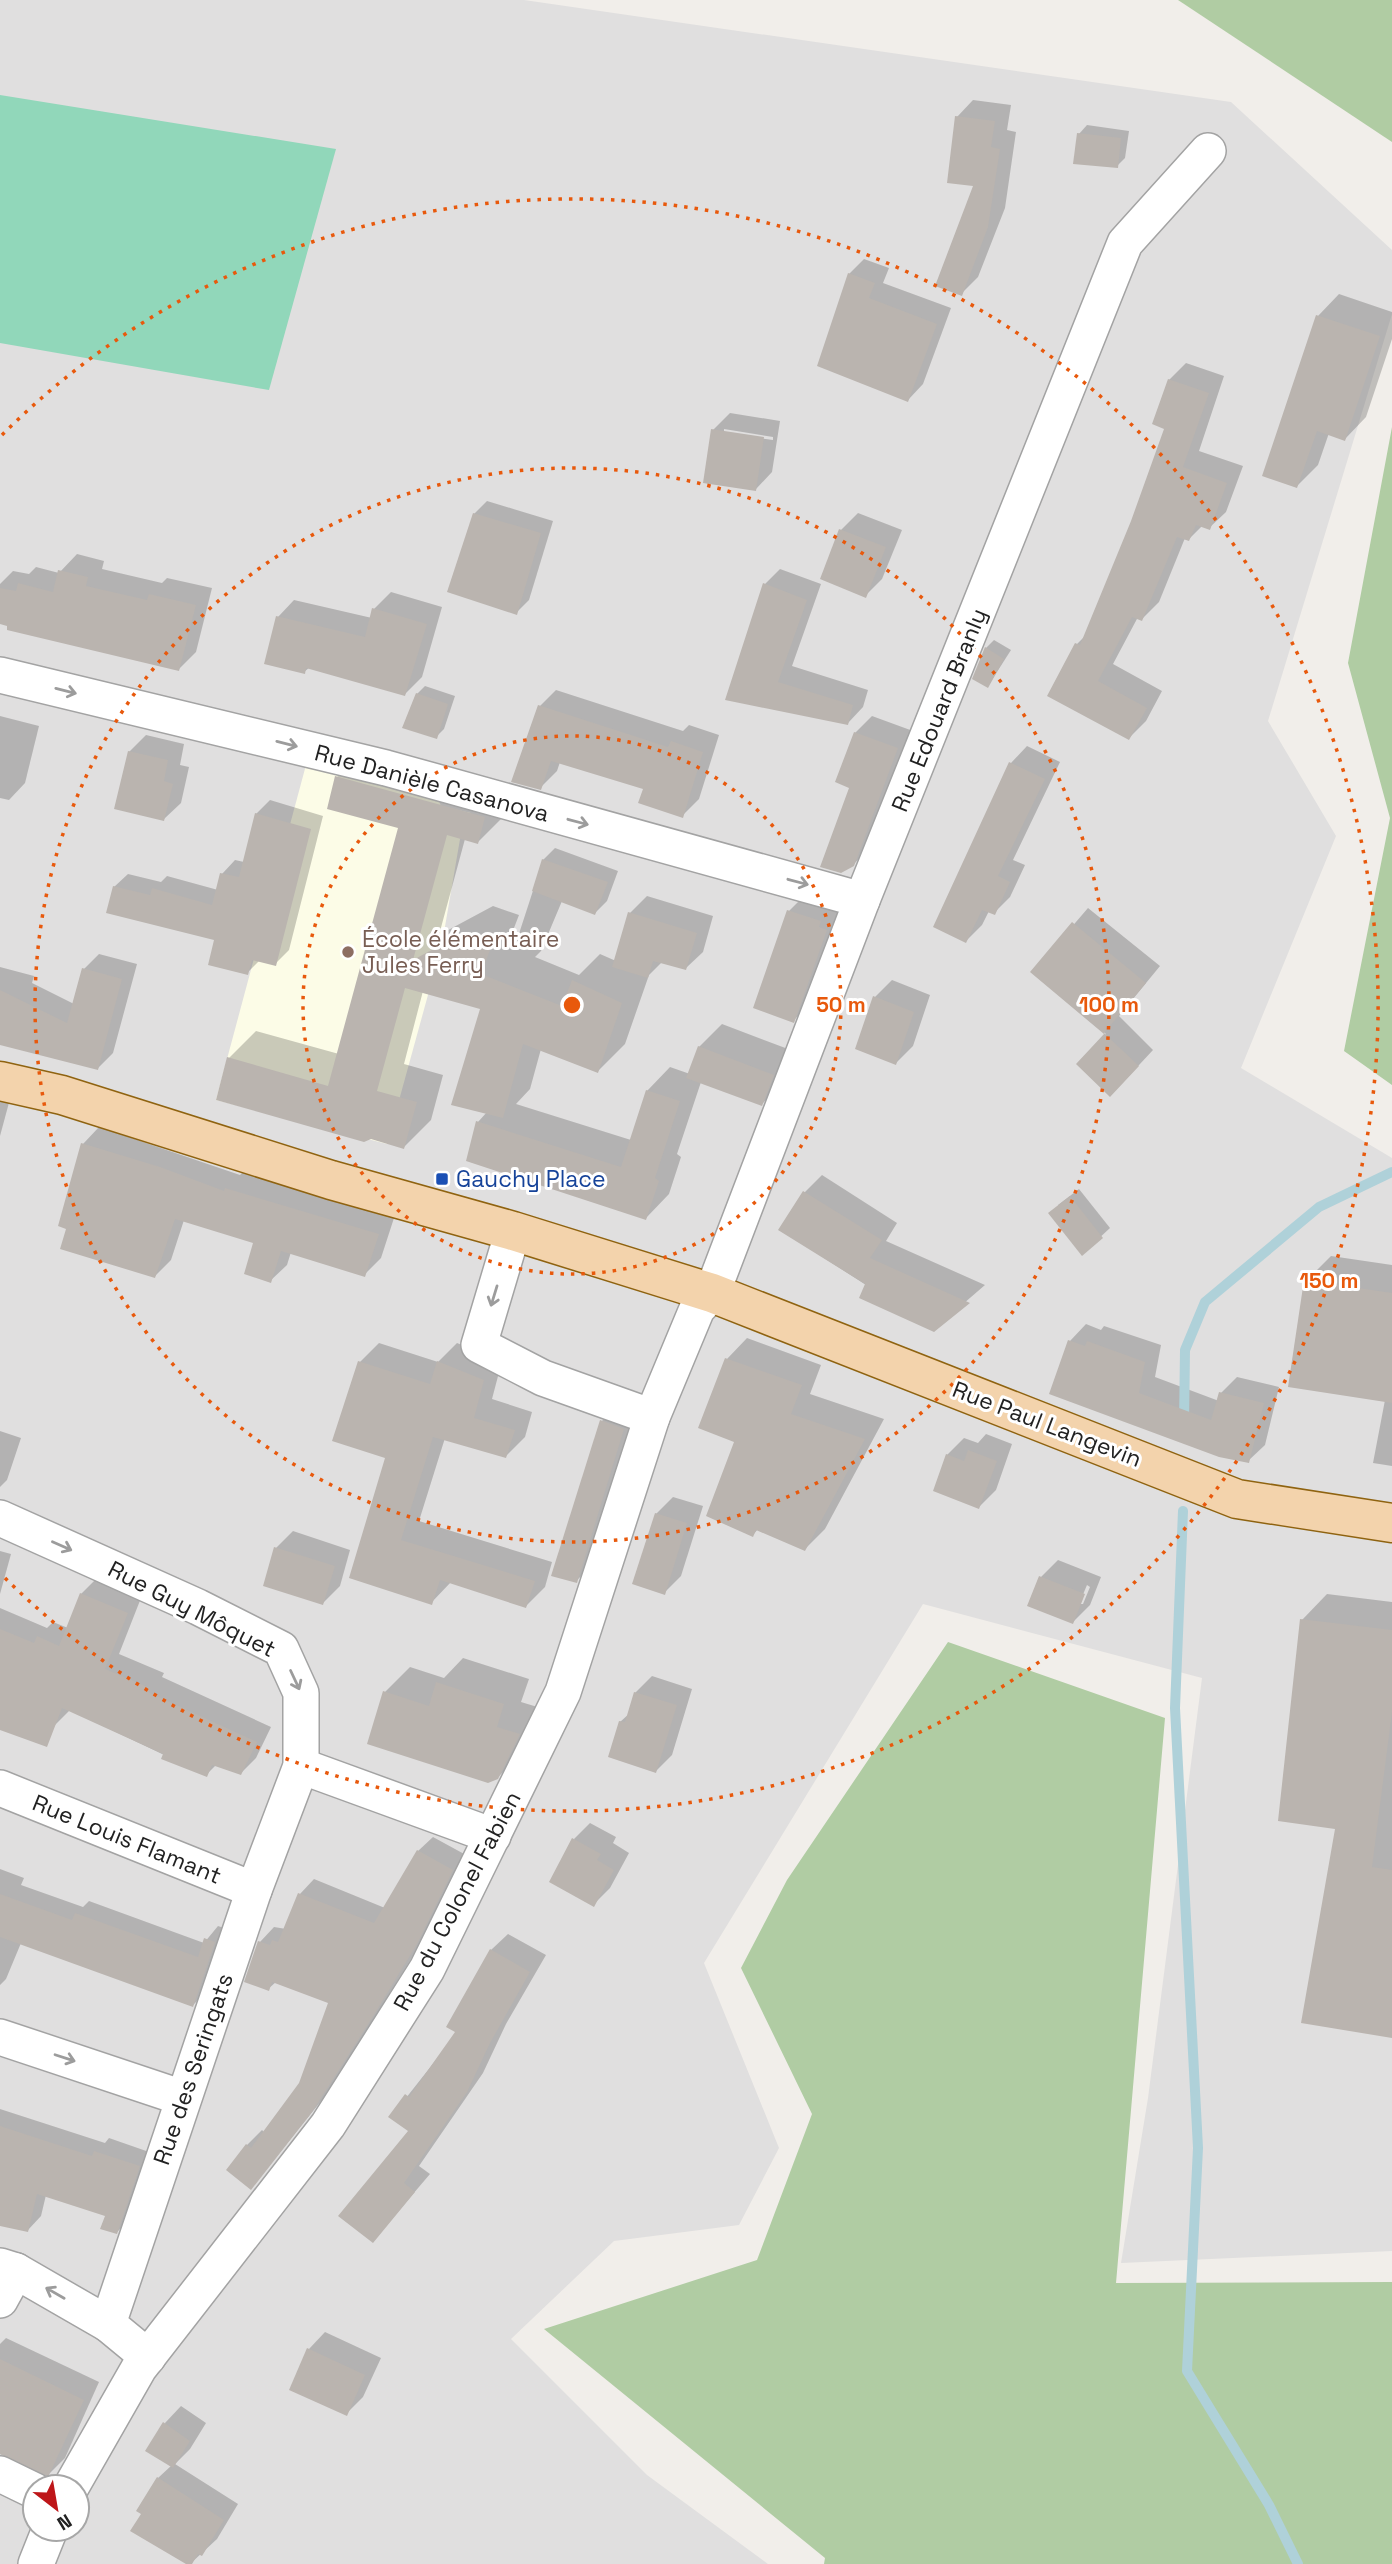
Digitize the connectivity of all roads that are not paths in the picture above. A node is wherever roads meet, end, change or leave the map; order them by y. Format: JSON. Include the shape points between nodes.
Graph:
{"nodes":[{"id":1,"x":1208,"y":151,"type":"dead end"},
{"id":2,"x":0,"y":675,"type":"edge"},
{"id":3,"x":862,"y":900,"type":"junction"},
{"id":4,"x":0,"y":1081,"type":"edge"},
{"id":5,"x":513,"y":1231,"type":"junction"},
{"id":6,"x":712,"y":1293,"type":"junction"},
{"id":7,"x":652,"y":1417,"type":"junction"},
{"id":8,"x":0,"y":1518,"type":"edge"},
{"id":9,"x":1392,"y":1523,"type":"edge"},
{"id":10,"x":301,"y":1766,"type":"junction"},
{"id":11,"x":0,"y":1788,"type":"edge"},
{"id":12,"x":493,"y":1836,"type":"junction"},
{"id":13,"x":254,"y":1890,"type":"junction"},
{"id":14,"x":0,"y":2037,"type":"edge"},
{"id":15,"x":183,"y":2098,"type":"junction"},
{"id":16,"x":5,"y":2279,"type":"edge"},
{"id":17,"x":108,"y":2324,"type":"junction"},
{"id":18,"x":148,"y":2357,"type":"junction"},
{"id":19,"x":79,"y":2473,"type":"edge"},
{"id":20,"x":0,"y":2474,"type":"edge"},
{"id":21,"x":21,"y":2484,"type":"edge"},
{"id":22,"x":44,"y":2543,"type":"edge"},
{"id":23,"x":36,"y":2564,"type":"edge"}],
"edges":[{"from":1,"to":3,"type":"street","name":"Rue Edouard Branly","via":[[1125,243]]},
{"from":2,"to":3,"type":"street","name":"Rue Danièle Casanova","one_way":true,"via":[[386,768]]},
{"from":3,"to":6,"type":"street","name":"Rue Edouard Branly"},
{"from":4,"to":5,"type":"main road","name":"Rue Paul Langevin","via":[[62,1095],[331,1180]]},
{"from":5,"to":6,"type":"main road","name":"Rue Paul Langevin"},
{"from":5,"to":7,"type":"street","one_way":true,"via":[[479,1345],[543,1378]]},
{"from":6,"to":7,"type":"street","name":"Rue du Colonel Fabien","via":[[697,1309]]},
{"from":6,"to":9,"type":"main road","name":"Rue Paul Langevin","via":[[1237,1499]]},
{"from":7,"to":12,"type":"street","name":"Rue du Colonel Fabien","via":[[563,1692]]},
{"from":8,"to":10,"type":"street","name":"Rue Guy Môquet","one_way":true,"via":[[281,1649],[301,1693]]},
{"from":10,"to":12,"type":"street"},
{"from":10,"to":13,"type":"street","name":"Rue des Seringats"},
{"from":11,"to":13,"type":"street","name":"Rue Louis Flamant"},
{"from":12,"to":18,"type":"street","name":"Rue du Colonel Fabien","via":[[426,1969],[328,2125]]},
{"from":13,"to":15,"type":"street","name":"Rue des Seringats"},
{"from":14,"to":15,"type":"street","one_way":true},
{"from":15,"to":17,"type":"street","name":"Rue des Seringats"},
{"from":17,"to":16,"type":"street","one_way":true},
{"from":17,"to":18,"type":"street"},
{"from":18,"to":19,"type":"street","name":"Rue du Colonel Fabien"},
{"from":20,"to":21,"type":"street"},
{"from":22,"to":23,"type":"street"}]}
